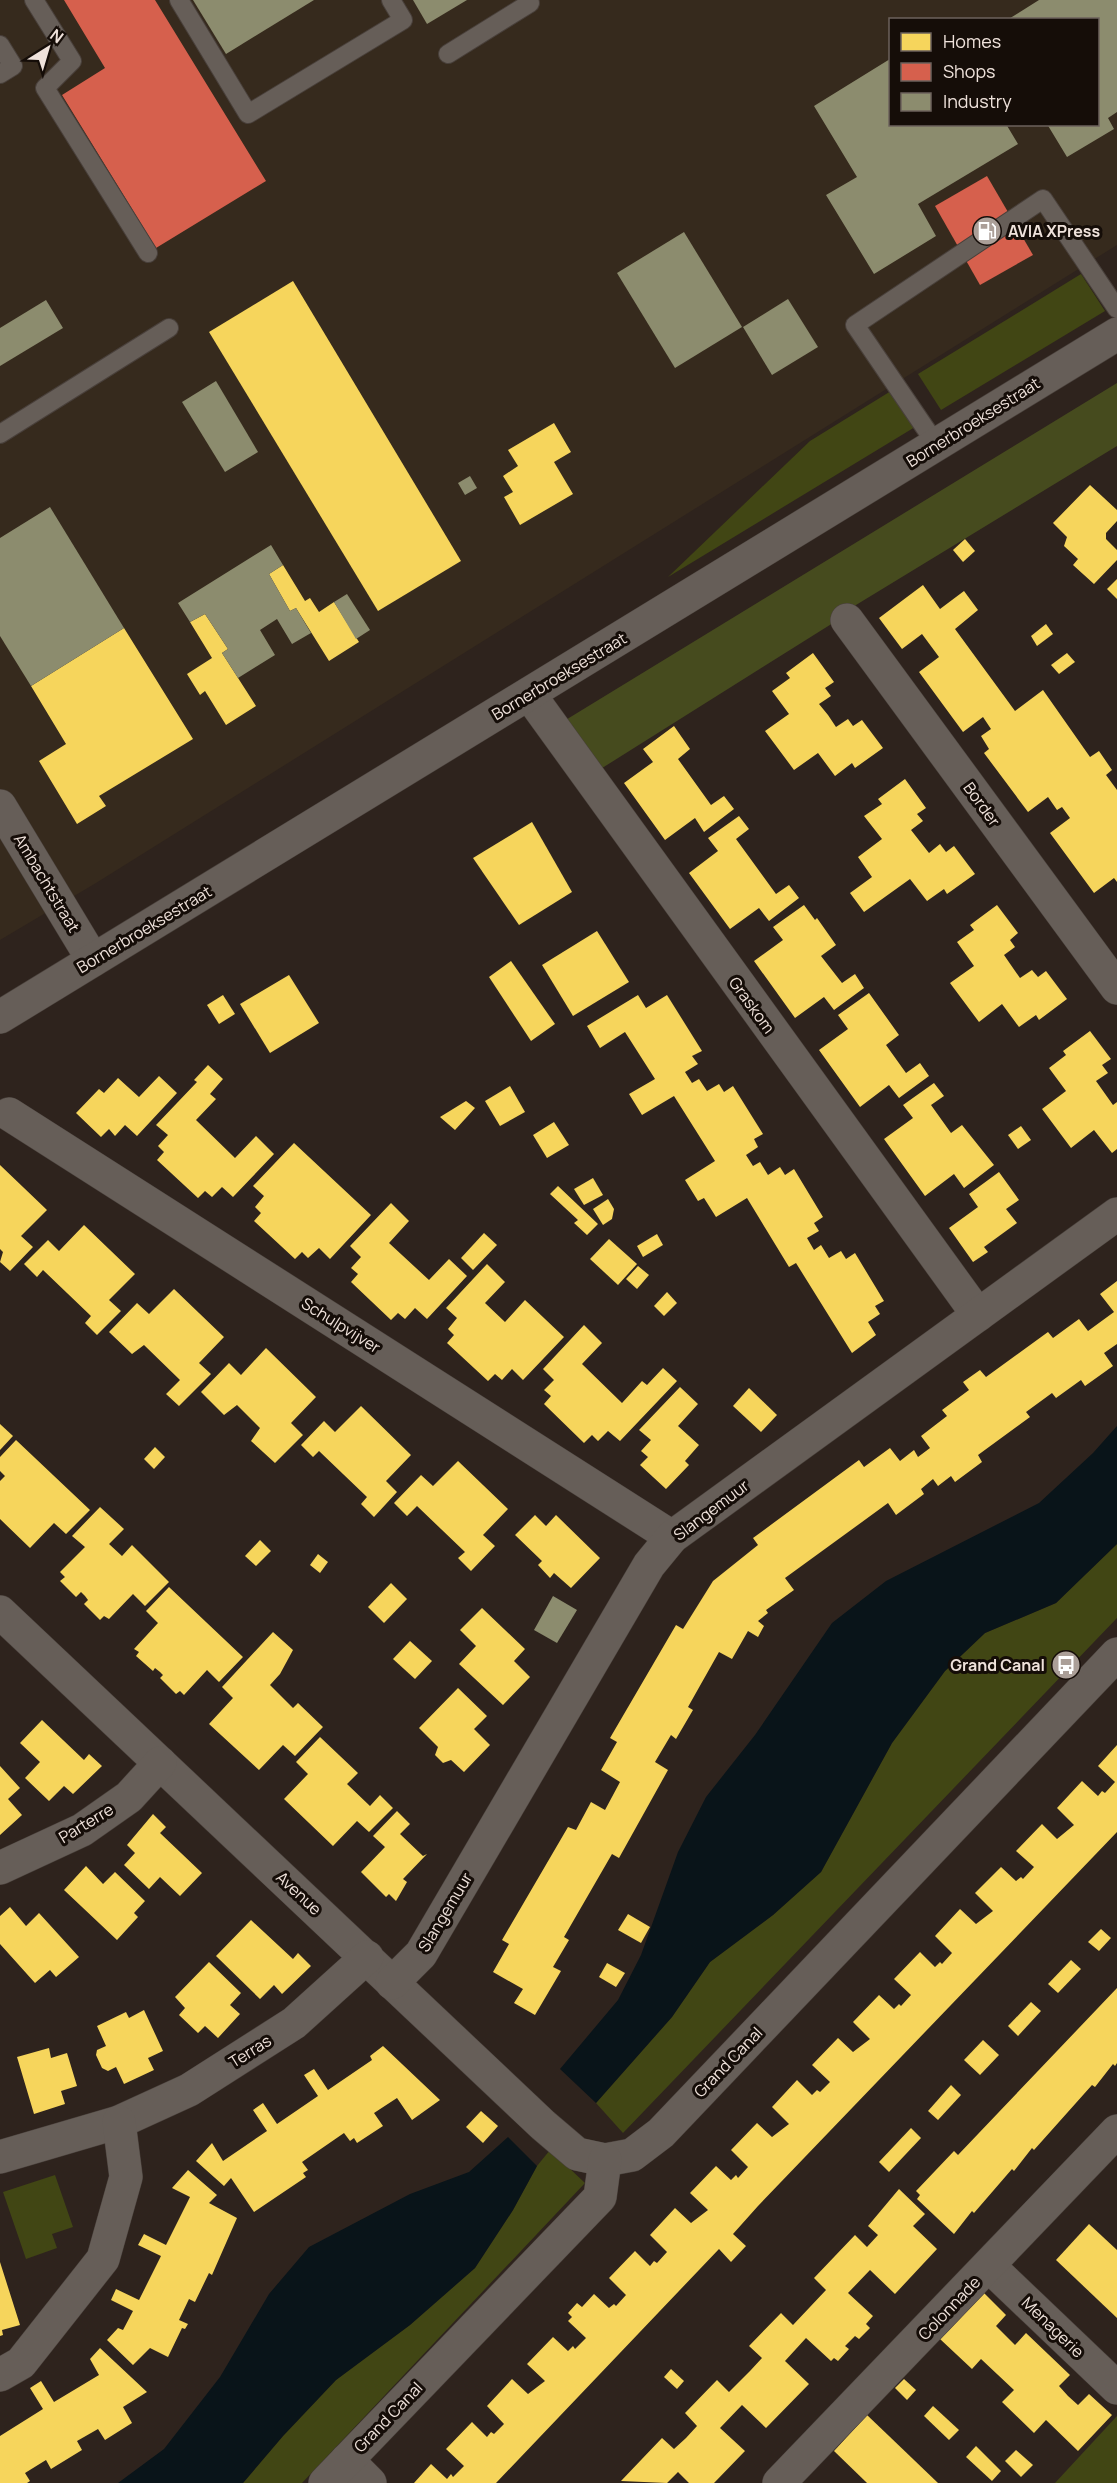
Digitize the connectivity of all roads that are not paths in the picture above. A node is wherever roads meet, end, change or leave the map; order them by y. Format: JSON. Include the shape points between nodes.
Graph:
{"nodes":[{"id":1,"x":34,"y":0,"type":"edge"},
{"id":2,"x":179,"y":0,"type":"edge"},
{"id":3,"x":391,"y":0,"type":"edge"},
{"id":4,"x":528,"y":0,"type":"edge"},
{"id":5,"x":0,"y":45,"type":"edge"},
{"id":6,"x":448,"y":54,"type":"dead end"},
{"id":7,"x":0,"y":74,"type":"edge"},
{"id":8,"x":148,"y":253,"type":"dead end"},
{"id":9,"x":1117,"y":309,"type":"edge"},
{"id":10,"x":169,"y":328,"type":"dead end"},
{"id":11,"x":1117,"y":334,"type":"edge"},
{"id":12,"x":0,"y":434,"type":"edge"},
{"id":13,"x":936,"y":444,"type":"junction"},
{"id":14,"x":847,"y":620,"type":"dead end"},
{"id":15,"x":529,"y":694,"type":"junction"},
{"id":16,"x":0,"y":806,"type":"edge"},
{"id":17,"x":93,"y":960,"type":"junction"},
{"id":18,"x":1117,"y":988,"type":"edge"},
{"id":19,"x":0,"y":1017,"type":"edge"},
{"id":20,"x":9,"y":1114,"type":"dead end"},
{"id":21,"x":1117,"y":1214,"type":"edge"},
{"id":22,"x":978,"y":1315,"type":"junction"},
{"id":23,"x":672,"y":1537,"type":"junction"},
{"id":24,"x":0,"y":1611,"type":"edge"},
{"id":25,"x":1117,"y":1654,"type":"edge"},
{"id":26,"x":160,"y":1764,"type":"junction"},
{"id":27,"x":0,"y":1868,"type":"edge"},
{"id":28,"x":367,"y":1957,"type":"junction"},
{"id":29,"x":393,"y":1983,"type":"junction"},
{"id":30,"x":118,"y":2122,"type":"junction"},
{"id":31,"x":1117,"y":2132,"type":"edge"},
{"id":32,"x":0,"y":2157,"type":"edge"},
{"id":33,"x":605,"y":2160,"type":"junction"},
{"id":34,"x":989,"y":2266,"type":"junction"},
{"id":35,"x":0,"y":2375,"type":"edge"},
{"id":36,"x":1117,"y":2388,"type":"edge"},
{"id":37,"x":336,"y":2472,"type":"edge"},
{"id":38,"x":792,"y":2479,"type":"edge"},
{"id":39,"x":370,"y":2483,"type":"edge"}],
"edges":[{"from":1,"to":8,"type":"lane","via":[[72,61],[45,88]]},
{"from":2,"to":3,"type":"lane","via":[[248,114],[403,20]]},
{"from":4,"to":6,"type":"lane","via":[[530,3]]},
{"from":5,"to":7,"type":"lane","via":[[13,66]]},
{"from":9,"to":13,"type":"lane","via":[[1043,199],[855,325]]},
{"from":10,"to":12,"type":"lane"},
{"from":11,"to":13,"type":"street","name":"Bornerbroeksestraat"},
{"from":13,"to":15,"type":"street","name":"Bornerbroeksestraat"},
{"from":14,"to":18,"type":"street","name":"Border"},
{"from":15,"to":17,"type":"street","name":"Bornerbroeksestraat"},
{"from":15,"to":22,"type":"street","name":"Graskom"},
{"from":16,"to":17,"type":"street","name":"Ambachtstraat"},
{"from":17,"to":19,"type":"street","name":"Bornerbroeksestraat"},
{"from":20,"to":23,"type":"street","name":"Schulpvijver"},
{"from":21,"to":22,"type":"street","name":"Slangemuur"},
{"from":22,"to":23,"type":"street","name":"Slangemuur"},
{"from":23,"to":29,"type":"street","name":"Slangemuur","via":[[649,1565],[421,1954]]},
{"from":24,"to":26,"type":"street","name":"Avenue"},
{"from":25,"to":33,"type":"street","name":"Grand Canal","via":[[661,2133],[632,2154]]},
{"from":26,"to":27,"type":"street","name":"Parterre","via":[[129,1797],[82,1830]]},
{"from":26,"to":28,"type":"street","name":"Avenue"},
{"from":28,"to":29,"type":"street","name":"Avenue"},
{"from":28,"to":30,"type":"street","name":"Terras","via":[[294,2023],[189,2090]]},
{"from":29,"to":33,"type":"street","name":"Avenue","via":[[577,2154]]},
{"from":30,"to":32,"type":"street","name":"Terras"},
{"from":30,"to":35,"type":"street","via":[[126,2177],[103,2259],[21,2363]]},
{"from":31,"to":34,"type":"street","name":"Colonnade"},
{"from":33,"to":37,"type":"street","name":"Grand Canal","via":[[600,2197]]},
{"from":34,"to":36,"type":"street","name":"Menagerie"},
{"from":34,"to":38,"type":"street","name":"Colonnade"},
{"from":37,"to":39,"type":"street","name":"Grand Canal"}]}
